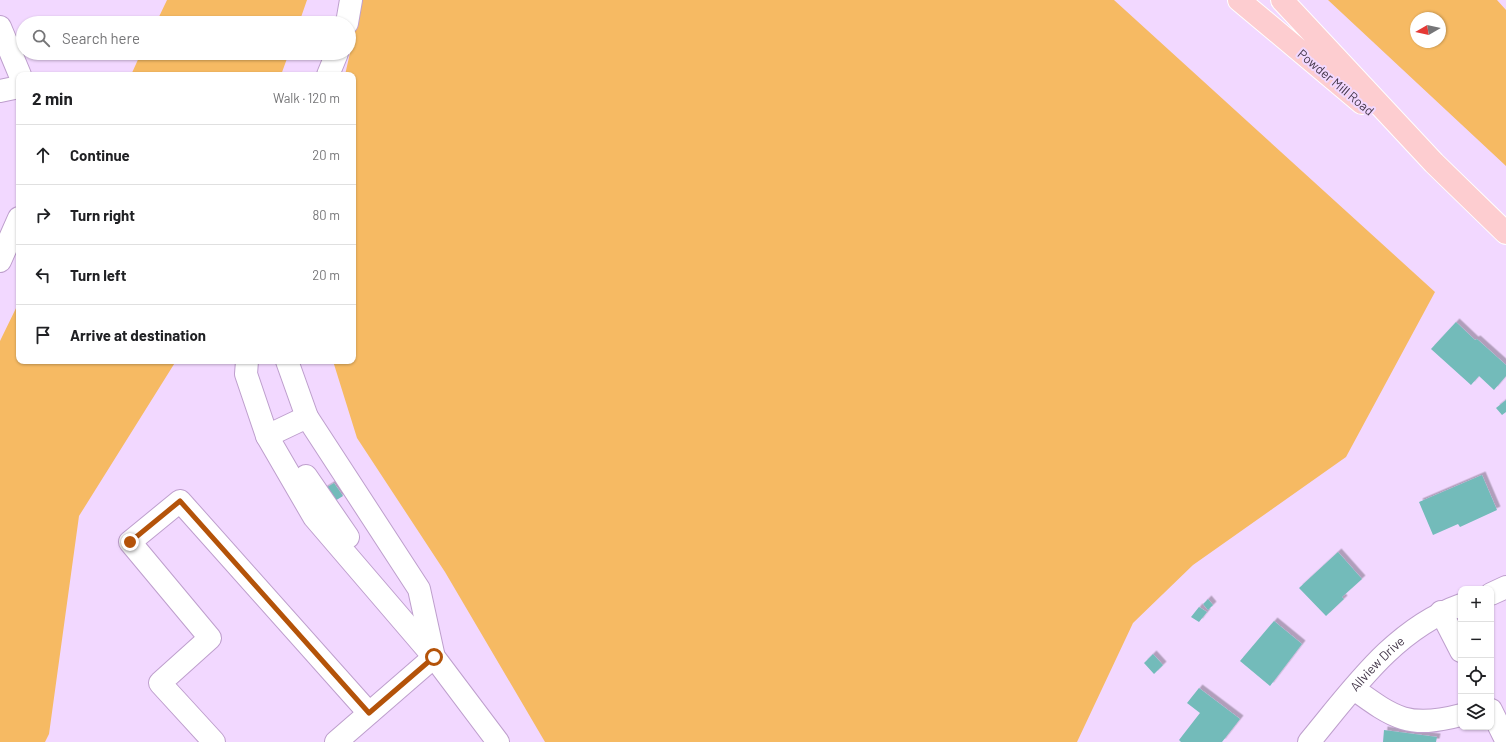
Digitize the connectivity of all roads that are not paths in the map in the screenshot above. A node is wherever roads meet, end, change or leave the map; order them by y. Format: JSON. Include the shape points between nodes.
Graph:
{"nodes":[{"id":1,"x":351,"y":0,"type":"edge"},
{"id":2,"x":1239,"y":0,"type":"edge"},
{"id":3,"x":1282,"y":0,"type":"edge"},
{"id":4,"x":348,"y":16,"type":"edge"},
{"id":5,"x":0,"y":27,"type":"edge"},
{"id":6,"x":334,"y":60,"type":"edge"},
{"id":7,"x":19,"y":72,"type":"edge"},
{"id":8,"x":329,"y":72,"type":"edge"},
{"id":9,"x":16,"y":88,"type":"edge"},
{"id":10,"x":0,"y":91,"type":"edge"},
{"id":11,"x":1434,"y":163,"type":"junction"},
{"id":12,"x":16,"y":225,"type":"edge"},
{"id":13,"x":1506,"y":233,"type":"edge"},
{"id":14,"x":0,"y":261,"type":"edge"},
{"id":15,"x":247,"y":364,"type":"edge"},
{"id":16,"x":254,"y":364,"type":"edge"},
{"id":17,"x":288,"y":364,"type":"edge"},
{"id":18,"x":307,"y":417,"type":"junction"},
{"id":19,"x":273,"y":433,"type":"junction"},
{"id":20,"x":1506,"y":587,"type":"edge"},
{"id":21,"x":1494,"y":593,"type":"edge"},
{"id":22,"x":1451,"y":609,"type":"edge"},
{"id":23,"x":1458,"y":638,"type":"edge"},
{"id":24,"x":434,"y":657,"type":"junction"},
{"id":25,"x":1354,"y":689,"type":"junction"},
{"id":26,"x":369,"y":713,"type":"junction"},
{"id":27,"x":1458,"y":715,"type":"edge"},
{"id":28,"x":1494,"y":716,"type":"edge"},
{"id":29,"x":1506,"y":740,"type":"edge"},
{"id":30,"x":214,"y":742,"type":"edge"},
{"id":31,"x":336,"y":742,"type":"edge"},
{"id":32,"x":498,"y":742,"type":"edge"},
{"id":33,"x":1309,"y":742,"type":"edge"}],
"edges":[{"from":1,"to":4,"type":"street"},
{"from":2,"to":11,"type":"main road","name":"Powder Mill Road"},
{"from":3,"to":11,"type":"main road","name":"Powder Mill Road"},
{"from":5,"to":7,"type":"street"},
{"from":6,"to":8,"type":"street"},
{"from":9,"to":10,"type":"street"},
{"from":11,"to":13,"type":"main road","name":"Powder Mill Road"},
{"from":12,"to":14,"type":"street"},
{"from":15,"to":19,"type":"street","via":[[246,374]]},
{"from":16,"to":19,"type":"street","via":[[259,373]]},
{"from":17,"to":18,"type":"street"},
{"from":18,"to":19,"type":"street"},
{"from":18,"to":24,"type":"street","via":[[419,589]]},
{"from":19,"to":24,"type":"street","via":[[314,516]]},
{"from":20,"to":21,"type":"street"},
{"from":22,"to":23,"type":"street"},
{"from":22,"to":25,"type":"street","name":"Allview Drive","via":[[1401,639],[1376,662]]},
{"from":24,"to":26,"type":"street"},
{"from":24,"to":32,"type":"street"},
{"from":25,"to":27,"type":"street","via":[[1391,714],[1403,719],[1418,721]]},
{"from":25,"to":33,"type":"street","name":"Allview Drive"},
{"from":26,"to":30,"type":"street","via":[[180,501],[130,542],[210,638],[160,683]]},
{"from":26,"to":31,"type":"street"},
{"from":28,"to":29,"type":"street"}]}
